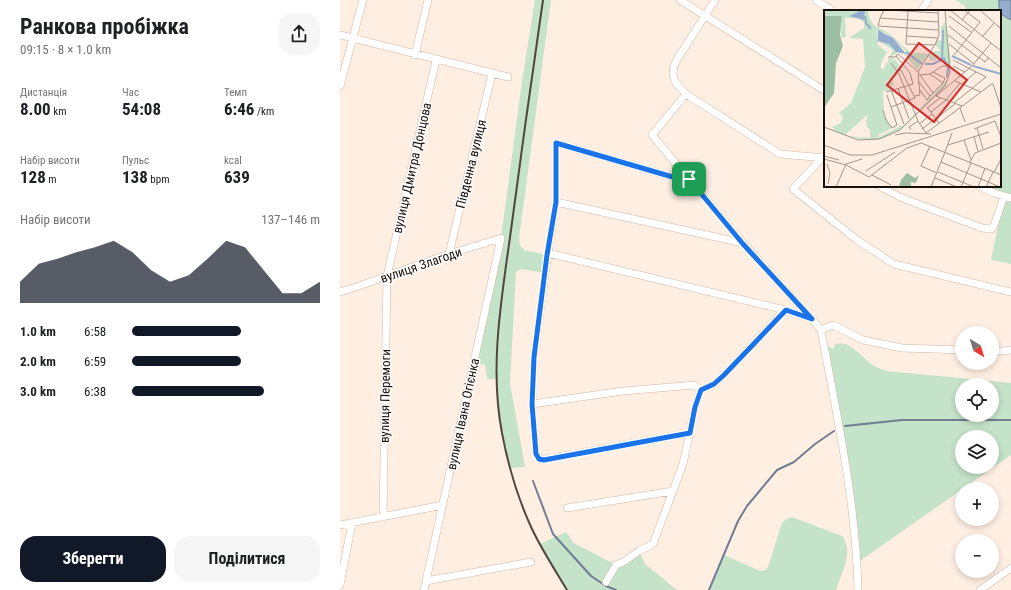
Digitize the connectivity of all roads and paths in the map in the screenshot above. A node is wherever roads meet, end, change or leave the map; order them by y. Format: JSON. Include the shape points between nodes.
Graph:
{"nodes":[{"id":1,"x":363,"y":0,"type":"edge"},
{"id":2,"x":428,"y":0,"type":"edge"},
{"id":3,"x":680,"y":0,"type":"edge"},
{"id":4,"x":715,"y":0,"type":"edge"},
{"id":5,"x":816,"y":0,"type":"edge"},
{"id":6,"x":928,"y":0,"type":"edge"},
{"id":7,"x":831,"y":10,"type":"edge"},
{"id":8,"x":922,"y":10,"type":"edge"},
{"id":9,"x":705,"y":16,"type":"junction"},
{"id":10,"x":340,"y":35,"type":"edge"},
{"id":11,"x":354,"y":38,"type":"junction"},
{"id":12,"x":415,"y":55,"type":"junction"},
{"id":13,"x":436,"y":60,"type":"junction"},
{"id":14,"x":492,"y":74,"type":"junction"},
{"id":15,"x":508,"y":77,"type":"dead end"},
{"id":16,"x":340,"y":86,"type":"edge"},
{"id":17,"x":824,"y":90,"type":"edge"},
{"id":18,"x":686,"y":94,"type":"junction"},
{"id":19,"x":824,"y":157,"type":"edge"},
{"id":20,"x":824,"y":158,"type":"edge"},
{"id":21,"x":689,"y":179,"type":"junction"},
{"id":22,"x":881,"y":187,"type":"edge"},
{"id":23,"x":982,"y":187,"type":"edge"},
{"id":24,"x":1007,"y":197,"type":"edge"},
{"id":25,"x":556,"y":202,"type":"junction"},
{"id":26,"x":502,"y":238,"type":"joint"},
{"id":27,"x":743,"y":244,"type":"junction"},
{"id":28,"x":548,"y":253,"type":"junction"},
{"id":29,"x":449,"y":254,"type":"junction"},
{"id":30,"x":387,"y":276,"type":"junction"},
{"id":31,"x":340,"y":292,"type":"edge"},
{"id":32,"x":1011,"y":292,"type":"edge"},
{"id":33,"x":786,"y":310,"type":"junction"},
{"id":34,"x":812,"y":319,"type":"junction"},
{"id":35,"x":821,"y":330,"type":"junction"},
{"id":36,"x":955,"y":350,"type":"edge"},
{"id":37,"x":1011,"y":350,"type":"edge"},
{"id":38,"x":999,"y":351,"type":"edge"},
{"id":39,"x":701,"y":390,"type":"junction"},
{"id":40,"x":532,"y":404,"type":"junction"},
{"id":41,"x":690,"y":433,"type":"junction"},
{"id":42,"x":673,"y":491,"type":"junction"},
{"id":43,"x":443,"y":505,"type":"junction"},
{"id":44,"x":567,"y":508,"type":"dead end"},
{"id":45,"x":383,"y":517,"type":"junction"},
{"id":46,"x":352,"y":523,"type":"junction"},
{"id":47,"x":340,"y":525,"type":"edge"},
{"id":48,"x":531,"y":562,"type":"dead end"},
{"id":49,"x":1011,"y":568,"type":"edge"},
{"id":50,"x":426,"y":582,"type":"junction"},
{"id":51,"x":606,"y":582,"type":"dead end"},
{"id":52,"x":340,"y":585,"type":"edge"},
{"id":53,"x":424,"y":590,"type":"edge"},
{"id":54,"x":858,"y":590,"type":"edge"},
{"id":55,"x":980,"y":590,"type":"edge"}],
"edges":[{"from":1,"to":11,"type":"street"},
{"from":2,"to":12,"type":"street"},
{"from":3,"to":9,"type":"street"},
{"from":4,"to":9,"type":"street"},
{"from":5,"to":7,"type":"street"},
{"from":6,"to":8,"type":"street"},
{"from":9,"to":17,"type":"street"},
{"from":9,"to":18,"type":"street","via":[[672,69],[675,83]]},
{"from":10,"to":11,"type":"street"},
{"from":11,"to":12,"type":"street"},
{"from":11,"to":16,"type":"street"},
{"from":12,"to":13,"type":"street"},
{"from":13,"to":14,"type":"street"},
{"from":13,"to":30,"type":"street","name":"вулиця Дмитра Донцова"},
{"from":14,"to":15,"type":"street"},
{"from":14,"to":29,"type":"street","name":"Південна вулиця"},
{"from":18,"to":19,"type":"street","via":[[780,154]]},
{"from":18,"to":21,"type":"street","via":[[652,135]]},
{"from":20,"to":32,"type":"street","via":[[793,189],[857,240],[894,264]]},
{"from":21,"to":25,"type":"street","via":[[683,180],[556,143]]},
{"from":21,"to":27,"type":"street"},
{"from":22,"to":24,"type":"street","via":[[902,198],[982,228],[992,229]]},
{"from":23,"to":24,"type":"street"},
{"from":25,"to":27,"type":"street"},
{"from":25,"to":28,"type":"street"},
{"from":26,"to":29,"type":"street","name":"вулиця Злагоди"},
{"from":26,"to":43,"type":"street","name":"вулиця Івана Огієнка"},
{"from":27,"to":34,"type":"street"},
{"from":28,"to":33,"type":"street"},
{"from":28,"to":40,"type":"street","via":[[534,357]]},
{"from":29,"to":30,"type":"street","name":"вулиця Злагоди"},
{"from":30,"to":31,"type":"street","name":"вулиця Злагоди"},
{"from":30,"to":45,"type":"street","name":"вулиця Перемоги"},
{"from":33,"to":34,"type":"street"},
{"from":33,"to":39,"type":"street","via":[[724,375],[714,384]]},
{"from":34,"to":35,"type":"street"},
{"from":35,"to":36,"type":"street","via":[[833,325],[863,340],[902,348]]},
{"from":35,"to":54,"type":"street","via":[[848,476]]},
{"from":37,"to":38,"type":"street"},
{"from":39,"to":40,"type":"street","via":[[695,385],[624,391]]},
{"from":39,"to":41,"type":"street"},
{"from":40,"to":41,"type":"street","via":[[536,454],[540,460]]},
{"from":41,"to":42,"type":"street","via":[[683,464]]},
{"from":42,"to":44,"type":"street"},
{"from":42,"to":51,"type":"street","via":[[653,544],[616,565]]},
{"from":43,"to":45,"type":"street"},
{"from":43,"to":50,"type":"street","name":"вулиця Івана Огієнка"},
{"from":45,"to":46,"type":"street"},
{"from":46,"to":47,"type":"street"},
{"from":46,"to":52,"type":"street"},
{"from":48,"to":50,"type":"street"},
{"from":49,"to":55,"type":"street"},
{"from":50,"to":53,"type":"street","name":"вулиця Івана Огієнка"}]}
